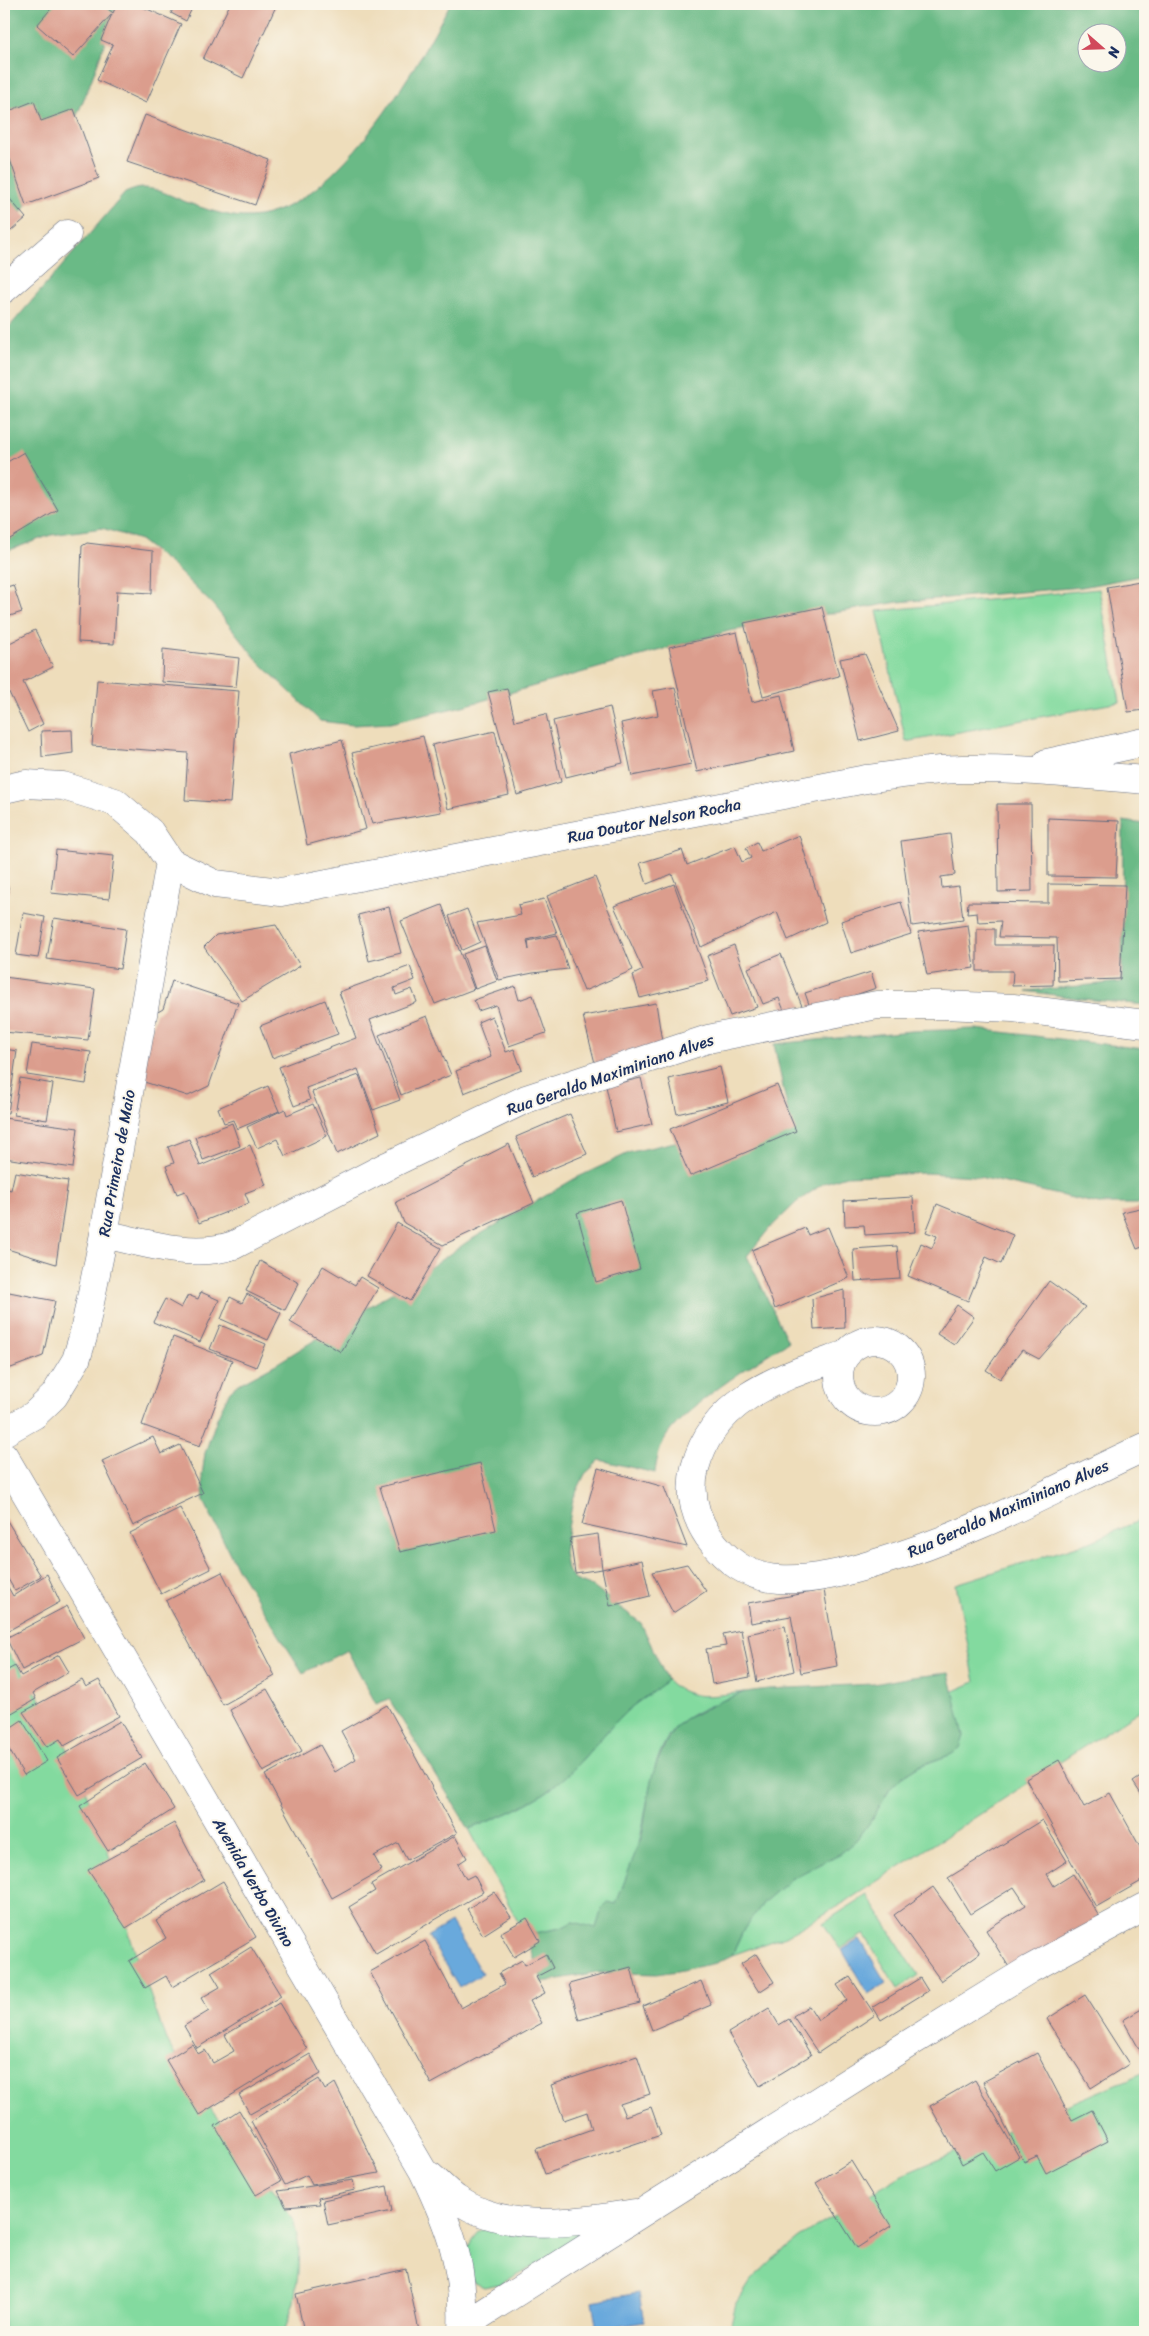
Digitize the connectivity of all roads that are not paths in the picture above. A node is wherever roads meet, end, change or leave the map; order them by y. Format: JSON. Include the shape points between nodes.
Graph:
{"nodes":[{"id":1,"x":67,"y":234,"type":"dead end"},
{"id":2,"x":4,"y":288,"type":"edge"},
{"id":3,"x":1145,"y":742,"type":"edge"},
{"id":4,"x":1018,"y":769,"type":"junction"},
{"id":5,"x":1145,"y":780,"type":"edge"},
{"id":6,"x":4,"y":790,"type":"edge"},
{"id":7,"x":170,"y":862,"type":"junction"},
{"id":8,"x":1145,"y":1024,"type":"edge"},
{"id":9,"x":104,"y":1234,"type":"junction"},
{"id":10,"x":847,"y":1354,"type":"dead end"},
{"id":11,"x":4,"y":1432,"type":"edge"},
{"id":12,"x":1145,"y":1447,"type":"edge"},
{"id":13,"x":4,"y":1456,"type":"edge"},
{"id":14,"x":1145,"y":1907,"type":"edge"},
{"id":15,"x":423,"y":2171,"type":"junction"},
{"id":16,"x":646,"y":2212,"type":"junction"},
{"id":17,"x":468,"y":2329,"type":"edge"}],
"edges":[{"from":1,"to":2,"type":"street"},
{"from":3,"to":4,"type":"street"},
{"from":4,"to":5,"type":"street","name":"Rua Doutor Nelson Rocha"},
{"from":4,"to":7,"type":"street","name":"Rua Doutor Nelson Rocha","via":[[959,769],[866,779],[281,892],[215,884]]},
{"from":6,"to":7,"type":"street","via":[[26,784],[63,786],[115,802],[150,832]]},
{"from":7,"to":9,"type":"street","name":"Rua Primeiro de Maio"},
{"from":8,"to":9,"type":"street","name":"Rua Geraldo Maximiniano Alves","via":[[1013,1008],[943,1005],[877,1005],[797,1020],[708,1039],[526,1100],[222,1249],[181,1249]]},
{"from":9,"to":11,"type":"street","name":"Rua Primeiro de Maio","via":[[76,1360],[65,1381],[44,1406]]},
{"from":10,"to":12,"type":"street","name":"Rua Geraldo Maximiniano Alves","via":[[755,1390],[730,1409],[710,1431],[698,1454],[692,1480],[693,1505],[719,1552],[737,1568],[757,1576],[778,1579],[850,1571],[920,1550]]},
{"from":13,"to":15,"type":"street","name":"Avenida Verbo Divino"},
{"from":14,"to":16,"type":"street","via":[[1030,1969]]},
{"from":15,"to":16,"type":"street","via":[[456,2199],[488,2216],[528,2223],[564,2224]]},
{"from":15,"to":17,"type":"street","name":"Avenida Verbo Divino","via":[[441,2209],[459,2264]]},
{"from":16,"to":17,"type":"street","via":[[482,2314]]}]}
